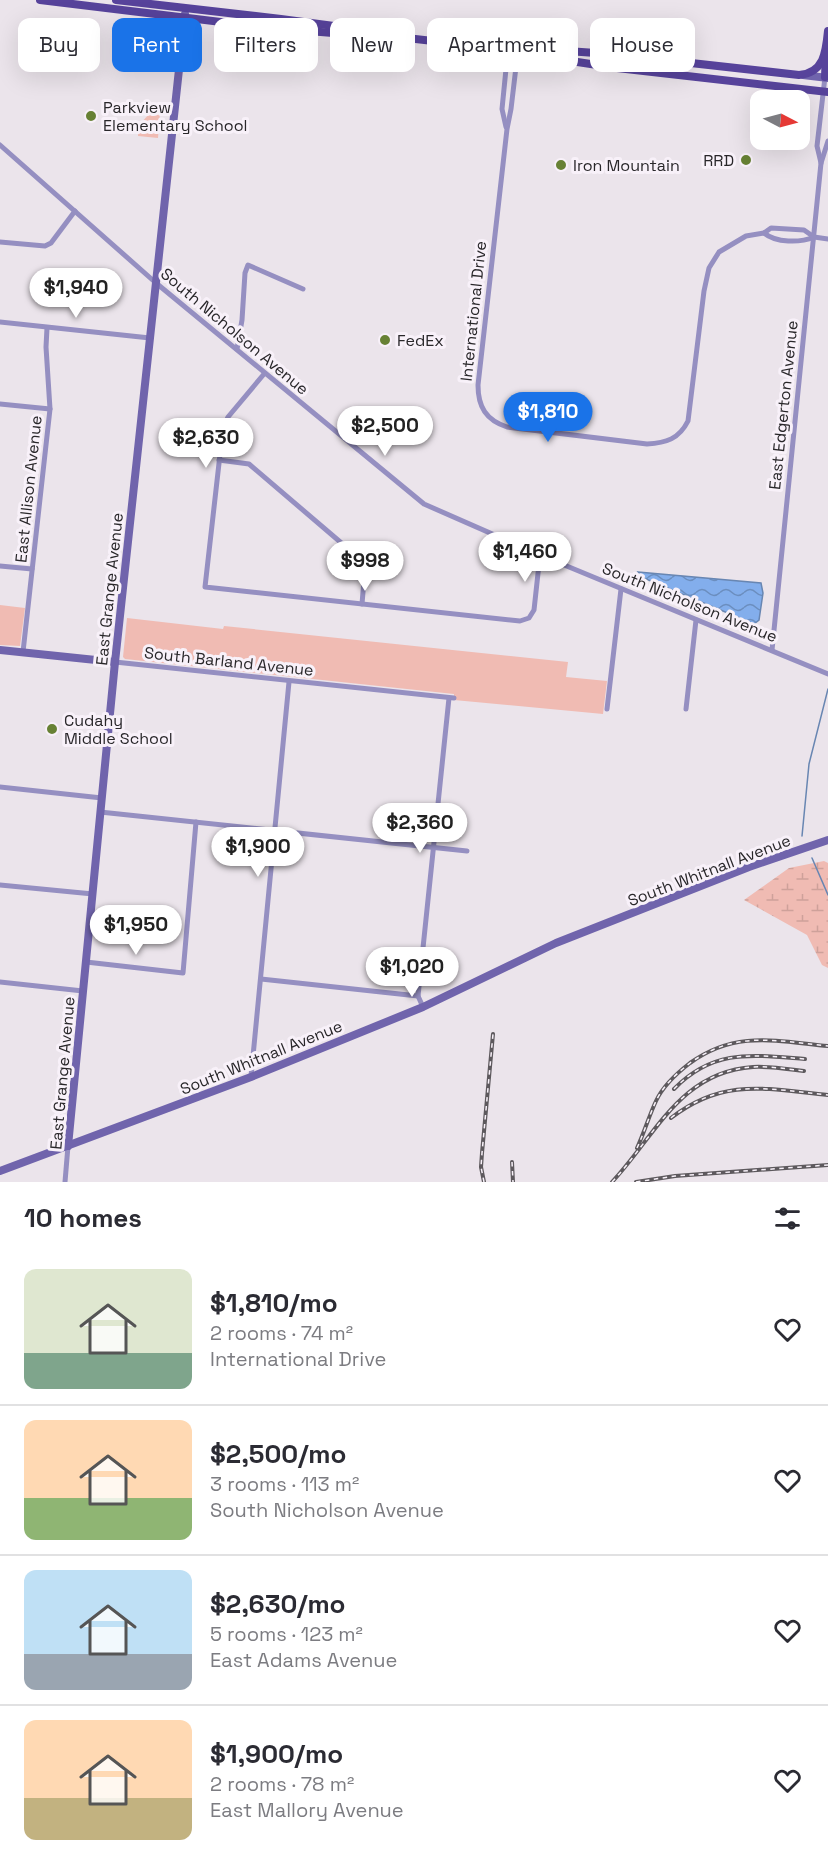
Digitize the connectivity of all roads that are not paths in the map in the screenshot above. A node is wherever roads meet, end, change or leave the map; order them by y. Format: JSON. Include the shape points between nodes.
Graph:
{"nodes":[{"id":1,"x":40,"y":0,"type":"edge"},
{"id":2,"x":116,"y":0,"type":"edge"},
{"id":3,"x":186,"y":4,"type":"edge"},
{"id":4,"x":185,"y":18,"type":"joint"},
{"id":5,"x":202,"y":20,"type":"edge"},
{"id":6,"x":330,"y":25,"type":"edge"},
{"id":7,"x":828,"y":31,"type":"edge"},
{"id":8,"x":330,"y":33,"type":"edge"},
{"id":9,"x":826,"y":48,"type":"junction"},
{"id":10,"x":578,"y":52,"type":"edge"},
{"id":11,"x":578,"y":62,"type":"edge"},
{"id":12,"x":179,"y":72,"type":"edge"},
{"id":13,"x":506,"y":72,"type":"edge"},
{"id":14,"x":515,"y":72,"type":"edge"},
{"id":15,"x":799,"y":75,"type":"junction"},
{"id":16,"x":827,"y":78,"type":"edge"},
{"id":17,"x":826,"y":92,"type":"edge"},
{"id":18,"x":507,"y":129,"type":"junction"},
{"id":19,"x":828,"y":141,"type":"edge"},
{"id":20,"x":0,"y":145,"type":"edge"},
{"id":21,"x":821,"y":163,"type":"junction"},
{"id":22,"x":75,"y":211,"type":"junction"},
{"id":23,"x":764,"y":233,"type":"junction"},
{"id":24,"x":814,"y":237,"type":"junction"},
{"id":25,"x":828,"y":238,"type":"edge"},
{"id":26,"x":0,"y":242,"type":"edge"},
{"id":27,"x":156,"y":283,"type":"junction"},
{"id":28,"x":303,"y":289,"type":"dead end"},
{"id":29,"x":0,"y":322,"type":"edge"},
{"id":30,"x":47,"y":328,"type":"junction"},
{"id":31,"x":150,"y":338,"type":"junction"},
{"id":32,"x":237,"y":349,"type":"junction"},
{"id":33,"x":264,"y":374,"type":"junction"},
{"id":34,"x":0,"y":404,"type":"edge"},
{"id":35,"x":50,"y":409,"type":"junction"},
{"id":36,"x":219,"y":460,"type":"junction"},
{"id":37,"x":540,"y":555,"type":"junction"},
{"id":38,"x":0,"y":566,"type":"edge"},
{"id":39,"x":32,"y":569,"type":"junction"},
{"id":40,"x":621,"y":589,"type":"junction"},
{"id":41,"x":362,"y":604,"type":"junction"},
{"id":42,"x":696,"y":620,"type":"junction"},
{"id":43,"x":0,"y":650,"type":"edge"},
{"id":44,"x":772,"y":650,"type":"junction"},
{"id":45,"x":23,"y":652,"type":"junction"},
{"id":46,"x":115,"y":662,"type":"junction"},
{"id":47,"x":828,"y":674,"type":"edge"},
{"id":48,"x":289,"y":682,"type":"junction"},
{"id":49,"x":607,"y":709,"type":"dead end"},
{"id":50,"x":686,"y":709,"type":"dead end"},
{"id":51,"x":0,"y":787,"type":"edge"},
{"id":52,"x":102,"y":798,"type":"junction"},
{"id":53,"x":100,"y":812,"type":"junction"},
{"id":54,"x":196,"y":822,"type":"junction"},
{"id":55,"x":274,"y":830,"type":"junction"},
{"id":56,"x":828,"y":840,"type":"edge"},
{"id":57,"x":433,"y":847,"type":"junction"},
{"id":58,"x":467,"y":850,"type":"dead end"},
{"id":59,"x":0,"y":885,"type":"edge"},
{"id":60,"x":93,"y":894,"type":"junction"},
{"id":61,"x":86,"y":962,"type":"junction"},
{"id":62,"x":261,"y":979,"type":"junction"},
{"id":63,"x":0,"y":982,"type":"edge"},
{"id":64,"x":83,"y":991,"type":"junction"},
{"id":65,"x":418,"y":996,"type":"junction"},
{"id":66,"x":423,"y":1007,"type":"junction"},
{"id":67,"x":251,"y":1077,"type":"junction"},
{"id":68,"x":68,"y":1146,"type":"junction"},
{"id":69,"x":0,"y":1171,"type":"edge"},
{"id":70,"x":65,"y":1182,"type":"edge"}],
"edges":[{"from":1,"to":4,"type":"main road"},
{"from":2,"to":3,"type":"main road"},
{"from":3,"to":4,"type":"street","name":"East Grange Avenue"},
{"from":3,"to":6,"type":"main road"},
{"from":5,"to":8,"type":"main road"},
{"from":7,"to":9,"type":"main road"},
{"from":9,"to":15,"type":"main road","via":[[815,70]]},
{"from":9,"to":16,"type":"main road"},
{"from":10,"to":15,"type":"main road"},
{"from":11,"to":17,"type":"main road"},
{"from":12,"to":27,"type":"street","name":"East Grange Avenue"},
{"from":13,"to":18,"type":"street","name":"International Drive","via":[[502,109]]},
{"from":14,"to":18,"type":"street","name":"International Drive"},
{"from":15,"to":16,"type":"street"},
{"from":16,"to":17,"type":"street","name":"East Edgerton Avenue"},
{"from":17,"to":21,"type":"street","name":"East Edgerton Avenue","via":[[817,146]]},
{"from":18,"to":23,"type":"street","name":"International Drive","via":[[478,385],[482,409],[500,424],[647,444],[679,435],[689,413],[709,268],[722,249],[746,236]]},
{"from":19,"to":21,"type":"street","name":"East Edgerton Avenue"},
{"from":20,"to":22,"type":"street","name":"South Nicholson Avenue"},
{"from":21,"to":24,"type":"street","name":"East Edgerton Avenue"},
{"from":22,"to":26,"type":"street","via":[[45,246]]},
{"from":22,"to":27,"type":"street","name":"South Nicholson Avenue"},
{"from":23,"to":24,"type":"street","via":[[770,238],[804,242]]},
{"from":23,"to":24,"type":"street","name":"International Drive","via":[[771,228],[804,230]]},
{"from":24,"to":25,"type":"street"},
{"from":24,"to":44,"type":"street","name":"East Edgerton Avenue"},
{"from":27,"to":31,"type":"street","name":"East Grange Avenue"},
{"from":27,"to":32,"type":"street","name":"South Nicholson Avenue"},
{"from":28,"to":32,"type":"street","via":[[248,265]]},
{"from":29,"to":30,"type":"street"},
{"from":30,"to":31,"type":"street"},
{"from":30,"to":35,"type":"street","name":"East Allison Avenue"},
{"from":31,"to":46,"type":"street","name":"East Grange Avenue"},
{"from":32,"to":33,"type":"street","name":"South Nicholson Avenue"},
{"from":33,"to":36,"type":"street","via":[[228,417]]},
{"from":33,"to":37,"type":"street","name":"South Nicholson Avenue","via":[[424,504]]},
{"from":34,"to":35,"type":"street"},
{"from":35,"to":39,"type":"street","name":"East Allison Avenue"},
{"from":36,"to":41,"type":"street","via":[[249,464],[359,558],[365,568]]},
{"from":36,"to":41,"type":"street","via":[[205,587]]},
{"from":37,"to":40,"type":"street","name":"South Nicholson Avenue"},
{"from":37,"to":41,"type":"street","via":[[534,610],[529,618],[520,621]]},
{"from":38,"to":39,"type":"street"},
{"from":39,"to":45,"type":"street","name":"East Allison Avenue"},
{"from":40,"to":42,"type":"street","name":"South Nicholson Avenue"},
{"from":40,"to":49,"type":"street"},
{"from":42,"to":44,"type":"street","name":"South Nicholson Avenue"},
{"from":42,"to":50,"type":"street"},
{"from":43,"to":45,"type":"street","name":"South Barland Avenue"},
{"from":44,"to":47,"type":"street","name":"South Nicholson Avenue"},
{"from":45,"to":46,"type":"street","name":"South Barland Avenue"},
{"from":46,"to":48,"type":"street","name":"South Barland Avenue"},
{"from":46,"to":52,"type":"street","name":"East Grange Avenue"},
{"from":48,"to":55,"type":"street"},
{"from":48,"to":57,"type":"street","name":"South Barland Avenue","via":[[451,698]]},
{"from":51,"to":52,"type":"street"},
{"from":52,"to":53,"type":"street","name":"East Grange Avenue"},
{"from":53,"to":54,"type":"street"},
{"from":53,"to":60,"type":"street","name":"East Grange Avenue"},
{"from":54,"to":55,"type":"street"},
{"from":54,"to":61,"type":"street","via":[[183,973]]},
{"from":55,"to":57,"type":"street"},
{"from":55,"to":62,"type":"street"},
{"from":56,"to":66,"type":"street","name":"South Whitnall Avenue","via":[[545,947]]},
{"from":57,"to":58,"type":"street"},
{"from":57,"to":65,"type":"street"},
{"from":59,"to":60,"type":"street"},
{"from":60,"to":61,"type":"street","name":"East Grange Avenue"},
{"from":61,"to":64,"type":"street","name":"East Grange Avenue"},
{"from":62,"to":65,"type":"street"},
{"from":62,"to":67,"type":"street"},
{"from":63,"to":64,"type":"street"},
{"from":64,"to":68,"type":"street","name":"East Grange Avenue"},
{"from":65,"to":66,"type":"street"},
{"from":66,"to":67,"type":"street","name":"South Whitnall Avenue"},
{"from":67,"to":68,"type":"street","name":"South Whitnall Avenue"},
{"from":68,"to":69,"type":"street","name":"South Whitnall Avenue"},
{"from":68,"to":70,"type":"street","name":"East Grange Avenue"}]}
